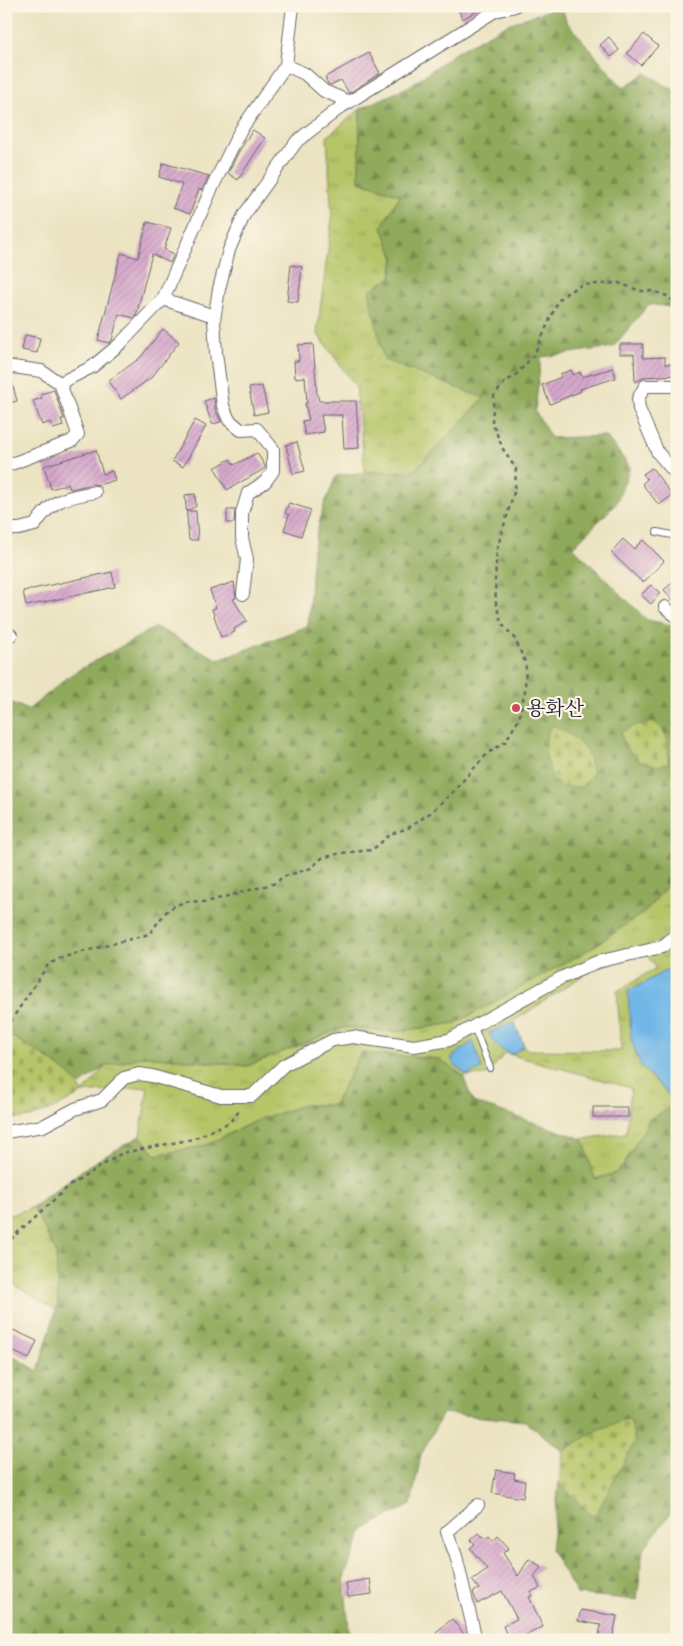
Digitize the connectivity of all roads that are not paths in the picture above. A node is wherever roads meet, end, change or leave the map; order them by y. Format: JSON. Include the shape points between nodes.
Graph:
{"nodes":[{"id":1,"x":292,"y":6,"type":"edge"},
{"id":2,"x":515,"y":6,"type":"edge"},
{"id":3,"x":286,"y":65,"type":"junction"},
{"id":4,"x":350,"y":102,"type":"junction"},
{"id":5,"x":163,"y":299,"type":"junction"},
{"id":6,"x":214,"y":316,"type":"junction"},
{"id":7,"x":6,"y":366,"type":"edge"},
{"id":8,"x":60,"y":383,"type":"junction"},
{"id":9,"x":677,"y":386,"type":"edge"},
{"id":10,"x":6,"y":466,"type":"edge"},
{"id":11,"x":677,"y":474,"type":"edge"},
{"id":12,"x":95,"y":492,"type":"dead end"},
{"id":13,"x":6,"y":529,"type":"edge"},
{"id":14,"x":656,"y":532,"type":"dead end"},
{"id":15,"x":677,"y":536,"type":"edge"},
{"id":16,"x":243,"y":594,"type":"dead end"},
{"id":17,"x":665,"y":607,"type":"dead end"},
{"id":18,"x":677,"y":617,"type":"edge"},
{"id":19,"x":677,"y":934,"type":"edge"},
{"id":20,"x":474,"y":1027,"type":"junction"},
{"id":21,"x":490,"y":1068,"type":"dead end"},
{"id":22,"x":6,"y":1132,"type":"edge"},
{"id":23,"x":478,"y":1505,"type":"dead end"},
{"id":24,"x":476,"y":1640,"type":"edge"}],
"edges":[{"from":1,"to":3,"type":"street"},
{"from":2,"to":4,"type":"street","via":[[495,11]]},
{"from":3,"to":4,"type":"street","via":[[305,74],[324,91]]},
{"from":3,"to":5,"type":"street","via":[[240,131]]},
{"from":4,"to":6,"type":"street","via":[[297,140],[244,215],[229,250]]},
{"from":5,"to":6,"type":"street"},
{"from":5,"to":8,"type":"street","via":[[121,343],[92,367]]},
{"from":6,"to":16,"type":"street","via":[[218,371],[229,420],[241,430],[257,430],[274,449],[273,470],[265,482],[248,493],[242,513],[242,538],[247,560]]},
{"from":7,"to":8,"type":"street","via":[[41,371]]},
{"from":8,"to":10,"type":"street","via":[[78,434],[72,441]]},
{"from":9,"to":11,"type":"street","via":[[645,386],[638,399],[639,409],[658,453]]},
{"from":12,"to":13,"type":"street","via":[[63,499],[45,510],[36,526]]},
{"from":14,"to":15,"type":"lane"},
{"from":17,"to":18,"type":"street"},
{"from":19,"to":20,"type":"street","via":[[662,947],[597,962],[570,974]]},
{"from":20,"to":21,"type":"lane"},
{"from":20,"to":22,"type":"street","via":[[449,1040],[414,1046],[353,1037],[333,1040],[284,1065],[252,1096],[221,1096],[139,1074],[124,1078],[102,1100],[75,1109],[43,1126]]},
{"from":23,"to":24,"type":"street","via":[[447,1532]]}]}
